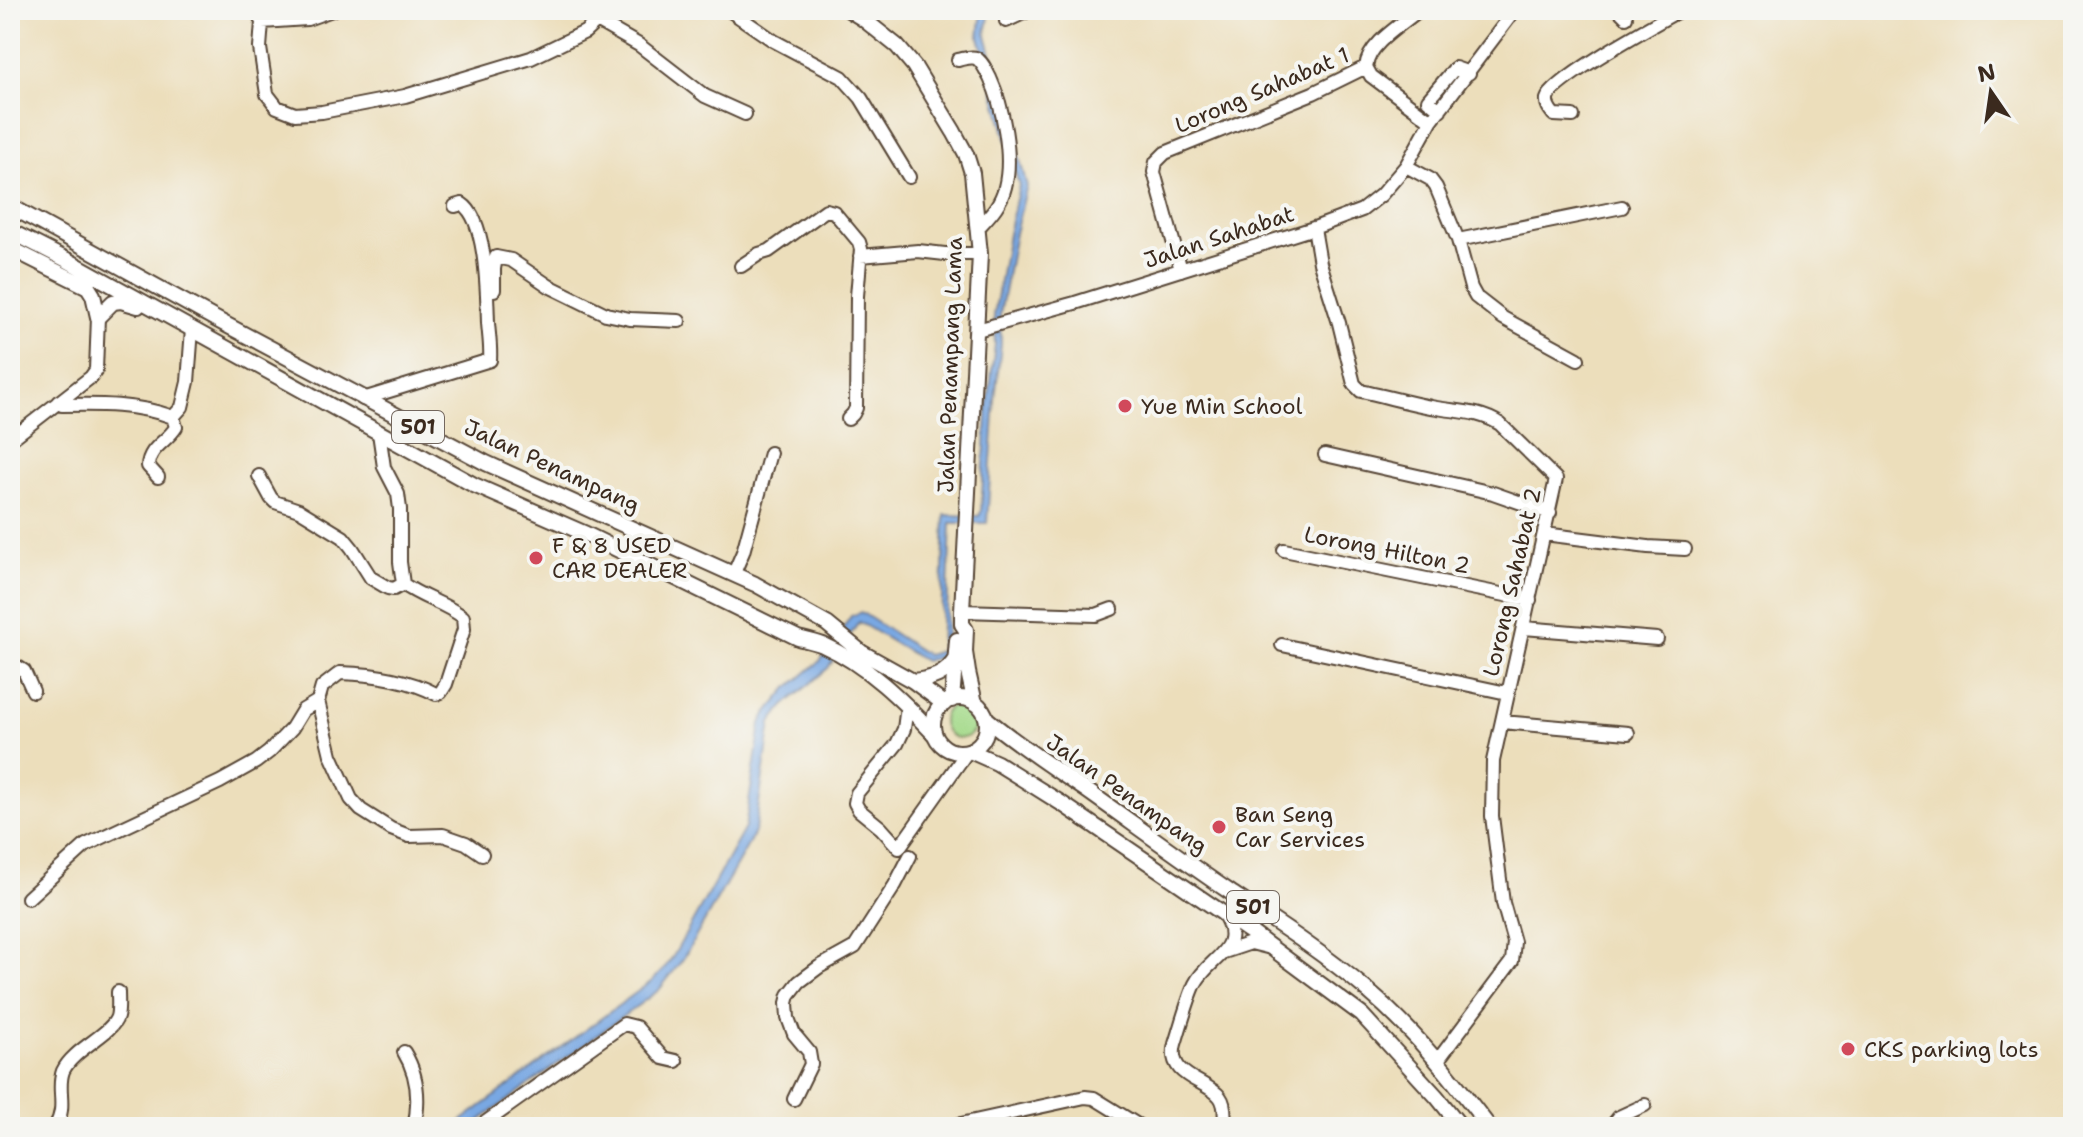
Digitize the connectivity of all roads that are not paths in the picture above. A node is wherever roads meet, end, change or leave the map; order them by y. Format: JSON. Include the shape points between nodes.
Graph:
{"nodes":[{"id":1,"x":255,"y":10,"type":"edge"},
{"id":2,"x":332,"y":10,"type":"edge"},
{"id":3,"x":729,"y":10,"type":"edge"},
{"id":4,"x":849,"y":10,"type":"edge"},
{"id":5,"x":1030,"y":10,"type":"edge"},
{"id":6,"x":1419,"y":10,"type":"edge"},
{"id":7,"x":1515,"y":10,"type":"edge"},
{"id":8,"x":1680,"y":10,"type":"edge"},
{"id":9,"x":600,"y":15,"type":"edge"},
{"id":10,"x":1006,"y":21,"type":"dead end"},
{"id":11,"x":262,"y":22,"type":"junction"},
{"id":12,"x":958,"y":60,"type":"dead end"},
{"id":13,"x":1366,"y":67,"type":"junction"},
{"id":14,"x":745,"y":114,"type":"dead end"},
{"id":15,"x":1573,"y":116,"type":"dead end"},
{"id":16,"x":1431,"y":121,"type":"junction"},
{"id":17,"x":1406,"y":166,"type":"junction"},
{"id":18,"x":909,"y":177,"type":"dead end"},
{"id":19,"x":10,"y":206,"type":"edge"},
{"id":20,"x":455,"y":206,"type":"dead end"},
{"id":21,"x":1622,"y":207,"type":"dead end"},
{"id":22,"x":978,"y":228,"type":"junction"},
{"id":23,"x":1314,"y":228,"type":"junction"},
{"id":24,"x":10,"y":231,"type":"edge"},
{"id":25,"x":1458,"y":240,"type":"junction"},
{"id":26,"x":10,"y":248,"type":"edge"},
{"id":27,"x":980,"y":254,"type":"junction"},
{"id":28,"x":860,"y":256,"type":"junction"},
{"id":29,"x":741,"y":266,"type":"dead end"},
{"id":30,"x":1181,"y":270,"type":"junction"},
{"id":31,"x":153,"y":308,"type":"junction"},
{"id":32,"x":98,"y":317,"type":"junction"},
{"id":33,"x":679,"y":321,"type":"dead end"},
{"id":34,"x":192,"y":329,"type":"junction"},
{"id":35,"x":977,"y":330,"type":"junction"},
{"id":36,"x":491,"y":349,"type":"junction"},
{"id":37,"x":1578,"y":359,"type":"dead end"},
{"id":38,"x":363,"y":399,"type":"junction"},
{"id":39,"x":58,"y":402,"type":"junction"},
{"id":40,"x":173,"y":417,"type":"junction"},
{"id":41,"x":848,"y":419,"type":"dead end"},
{"id":42,"x":379,"y":433,"type":"junction"},
{"id":43,"x":10,"y":440,"type":"edge"},
{"id":44,"x":770,"y":453,"type":"dead end"},
{"id":45,"x":1325,"y":455,"type":"dead end"},
{"id":46,"x":259,"y":476,"type":"dead end"},
{"id":47,"x":158,"y":477,"type":"dead end"},
{"id":48,"x":1550,"y":513,"type":"junction"},
{"id":49,"x":1544,"y":534,"type":"junction"},
{"id":50,"x":1685,"y":549,"type":"dead end"},
{"id":51,"x":1284,"y":550,"type":"dead end"},
{"id":52,"x":734,"y":573,"type":"junction"},
{"id":53,"x":403,"y":584,"type":"junction"},
{"id":54,"x":1530,"y":600,"type":"junction"},
{"id":55,"x":1112,"y":609,"type":"dead end"},
{"id":56,"x":962,"y":618,"type":"junction"},
{"id":57,"x":1524,"y":628,"type":"junction"},
{"id":58,"x":1657,"y":639,"type":"dead end"},
{"id":59,"x":1282,"y":645,"type":"dead end"},
{"id":60,"x":956,"y":657,"type":"junction"},
{"id":61,"x":10,"y":662,"type":"edge"},
{"id":62,"x":913,"y":681,"type":"junction"},
{"id":63,"x":33,"y":691,"type":"dead end"},
{"id":64,"x":1507,"y":693,"type":"junction"},
{"id":65,"x":318,"y":701,"type":"junction"},
{"id":66,"x":948,"y":702,"type":"junction"},
{"id":67,"x":975,"y":703,"type":"junction"},
{"id":68,"x":907,"y":706,"type":"junction"},
{"id":69,"x":987,"y":719,"type":"junction"},
{"id":70,"x":1502,"y":722,"type":"junction"},
{"id":71,"x":1628,"y":733,"type":"dead end"},
{"id":72,"x":935,"y":735,"type":"junction"},
{"id":73,"x":968,"y":751,"type":"junction"},
{"id":74,"x":482,"y":854,"type":"dead end"},
{"id":75,"x":910,"y":856,"type":"dead end"},
{"id":76,"x":28,"y":898,"type":"dead end"},
{"id":77,"x":1222,"y":912,"type":"junction"},
{"id":78,"x":1273,"y":949,"type":"junction"},
{"id":79,"x":1224,"y":952,"type":"junction"},
{"id":80,"x":118,"y":992,"type":"dead end"},
{"id":81,"x":404,"y":1052,"type":"dead end"},
{"id":82,"x":1438,"y":1060,"type":"junction"},
{"id":83,"x":676,"y":1061,"type":"dead end"},
{"id":84,"x":794,"y":1099,"type":"dead end"},
{"id":85,"x":1645,"y":1105,"type":"dead end"},
{"id":86,"x":1122,"y":1122,"type":"edge"},
{"id":87,"x":55,"y":1127,"type":"edge"},
{"id":88,"x":414,"y":1127,"type":"edge"},
{"id":89,"x":479,"y":1127,"type":"edge"},
{"id":90,"x":947,"y":1127,"type":"edge"},
{"id":91,"x":1141,"y":1127,"type":"edge"},
{"id":92,"x":1224,"y":1127,"type":"edge"},
{"id":93,"x":1461,"y":1127,"type":"edge"},
{"id":94,"x":1489,"y":1127,"type":"edge"},
{"id":95,"x":1611,"y":1127,"type":"edge"}],
"edges":[{"from":1,"to":11,"type":"street"},
{"from":2,"to":11,"type":"street","via":[[307,19]]},
{"from":3,"to":18,"type":"street","via":[[842,77],[861,98]]},
{"from":4,"to":22,"type":"main road","name":"Jalan Penampang Lama","via":[[897,46],[942,111],[972,173]]},
{"from":5,"to":10,"type":"street"},
{"from":6,"to":13,"type":"street","via":[[1373,49]]},
{"from":7,"to":16,"type":"street","name":"Jalan Sahabat"},
{"from":8,"to":15,"type":"street","via":[[1558,85],[1548,107],[1554,115]]},
{"from":9,"to":11,"type":"street","via":[[585,32],[510,65],[405,96],[295,114],[277,107],[267,94]]},
{"from":9,"to":14,"type":"street","via":[[705,96]]},
{"from":12,"to":22,"type":"street","via":[[980,61],[1004,117],[1005,189]]},
{"from":13,"to":16,"type":"street","name":"Lorong Sahabat 1"},
{"from":13,"to":30,"type":"street","name":"Lorong Sahabat 1","via":[[1165,153],[1156,162],[1154,172]]},
{"from":16,"to":17,"type":"street","name":"Jalan Sahabat"},
{"from":17,"to":23,"type":"street","name":"Jalan Sahabat","via":[[1372,204]]},
{"from":17,"to":25,"type":"street","via":[[1436,187]]},
{"from":19,"to":38,"type":"main road","name":"Jalan Penampang","number":"501"},
{"from":20,"to":36,"type":"street","via":[[469,208],[480,236]]},
{"from":21,"to":25,"type":"street"},
{"from":22,"to":27,"type":"main road","name":"Jalan Penampang Lama"},
{"from":23,"to":30,"type":"street","name":"Jalan Sahabat"},
{"from":23,"to":48,"type":"street","name":"Lorong Sahabat 2","via":[[1354,384],[1361,391],[1490,417],[1556,479]]},
{"from":24,"to":31,"type":"main road","number":"501"},
{"from":25,"to":37,"type":"street","via":[[1476,297]]},
{"from":26,"to":32,"type":"main road","via":[[88,287]]},
{"from":27,"to":28,"type":"street","via":[[918,251]]},
{"from":27,"to":35,"type":"main road","name":"Jalan Penampang Lama"},
{"from":28,"to":29,"type":"street","via":[[859,242],[830,210]]},
{"from":28,"to":41,"type":"street","via":[[856,408]]},
{"from":30,"to":35,"type":"street","name":"Jalan Sahabat"},
{"from":31,"to":32,"type":"main road","via":[[113,302]]},
{"from":31,"to":34,"type":"main road","number":"501"},
{"from":32,"to":39,"type":"street","via":[[96,370]]},
{"from":33,"to":36,"type":"street","via":[[606,314],[511,260],[496,257]]},
{"from":34,"to":40,"type":"street","via":[[188,382],[182,407]]},
{"from":34,"to":42,"type":"main road","number":"501"},
{"from":35,"to":56,"type":"main road","name":"Jalan Penampang Lama"},
{"from":36,"to":38,"type":"street","via":[[490,360]]},
{"from":38,"to":52,"type":"main road","name":"Jalan Penampang","number":"501","via":[[486,463]]},
{"from":39,"to":40,"type":"street","via":[[114,405]]},
{"from":39,"to":43,"type":"street"},
{"from":40,"to":47,"type":"street","via":[[176,427],[149,454],[148,466]]},
{"from":42,"to":53,"type":"street","via":[[384,467],[398,494]]},
{"from":42,"to":68,"type":"main road","number":"501","via":[[474,485],[822,645]]},
{"from":44,"to":52,"type":"street"},
{"from":45,"to":48,"type":"street","via":[[1493,493]]},
{"from":46,"to":53,"type":"street","via":[[275,502],[343,537],[371,578],[388,588]]},
{"from":48,"to":49,"type":"street","name":"Lorong Sahabat 2"},
{"from":49,"to":50,"type":"street"},
{"from":49,"to":54,"type":"street","name":"Lorong Sahabat 2"},
{"from":51,"to":54,"type":"street","name":"Lorong Hilton 2"},
{"from":52,"to":62,"type":"main road","name":"Jalan Penampang","number":"501"},
{"from":53,"to":65,"type":"street","via":[[463,617],[464,629],[441,692],[369,674],[340,673],[322,687]]},
{"from":54,"to":57,"type":"street","name":"Lorong Sahabat 2"},
{"from":55,"to":56,"type":"street","via":[[1096,615]]},
{"from":56,"to":60,"type":"main road","name":"Jalan Penampang Lama"},
{"from":56,"to":67,"type":"main road","name":"Jalan Penampang Lama"},
{"from":57,"to":58,"type":"street"},
{"from":57,"to":64,"type":"street","name":"Lorong Sahabat 2"},
{"from":59,"to":64,"type":"street"},
{"from":60,"to":62,"type":"main road","via":[[938,676]]},
{"from":60,"to":66,"type":"main road","name":"Jalan Penampang Lama"},
{"from":61,"to":63,"type":"street","via":[[24,671]]},
{"from":62,"to":66,"type":"main road","name":"Jalan Penampang","number":"501"},
{"from":64,"to":70,"type":"street","name":"Lorong Sahabat 2"},
{"from":65,"to":74,"type":"street","via":[[331,755],[361,810],[409,836],[443,835]]},
{"from":65,"to":76,"type":"street","via":[[303,710],[256,762],[86,845]]},
{"from":66,"to":67,"type":"main road"},
{"from":66,"to":72,"type":"main road","via":[[934,718]]},
{"from":67,"to":69,"type":"main road"},
{"from":68,"to":72,"type":"main road","number":"501"},
{"from":68,"to":73,"type":"street","via":[[897,744],[857,793],[855,803],[899,848]]},
{"from":69,"to":73,"type":"main road","via":[[984,738]]},
{"from":69,"to":82,"type":"main road","name":"Jalan Penampang","number":"501","via":[[1323,955],[1369,991]]},
{"from":70,"to":71,"type":"street"},
{"from":70,"to":82,"type":"street","name":"Lorong Sahabat 2","via":[[1493,761],[1492,816],[1512,961]]},
{"from":72,"to":73,"type":"main road","via":[[948,749]]},
{"from":73,"to":77,"type":"main road","name":"Jalan Penampang","number":"501","via":[[1061,803]]},
{"from":75,"to":84,"type":"street","via":[[855,947],[819,967],[789,995],[788,1018],[811,1064]]},
{"from":77,"to":78,"type":"main road","name":"Jalan Penampang","number":"501"},
{"from":77,"to":79,"type":"street","via":[[1232,933]]},
{"from":78,"to":79,"type":"street","via":[[1251,943]]},
{"from":78,"to":93,"type":"main road","name":"Jalan Penampang","number":"501","via":[[1362,1015]]},
{"from":79,"to":92,"type":"street","via":[[1196,981],[1174,1048],[1179,1068],[1219,1095]]},
{"from":80,"to":87,"type":"street","via":[[112,1026],[70,1059],[63,1071],[63,1107]]},
{"from":81,"to":88,"type":"street","via":[[417,1090]]},
{"from":82,"to":94,"type":"main road","name":"Jalan Penampang","number":"501"},
{"from":83,"to":89,"type":"street","via":[[663,1058],[636,1027],[624,1024]]},
{"from":85,"to":95,"type":"street","via":[[1619,1117]]},
{"from":86,"to":90,"type":"street","via":[[1094,1098],[1085,1097]]},
{"from":86,"to":91,"type":"street"}]}
